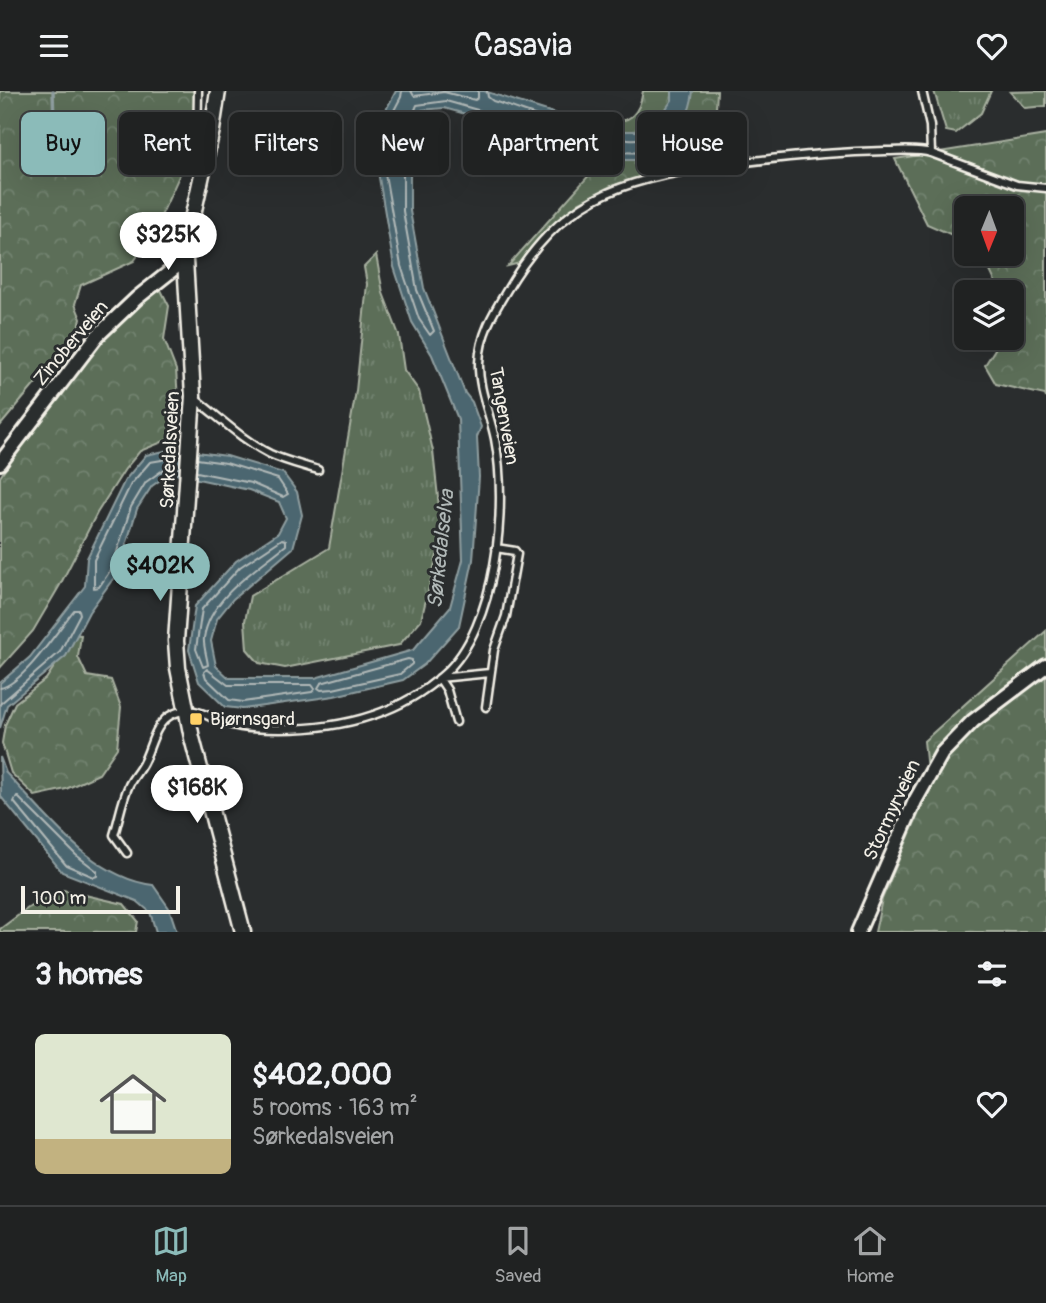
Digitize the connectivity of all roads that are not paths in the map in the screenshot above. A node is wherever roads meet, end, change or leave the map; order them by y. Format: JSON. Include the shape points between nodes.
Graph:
{"nodes":[{"id":1,"x":198,"y":91,"type":"edge"},
{"id":2,"x":218,"y":91,"type":"edge"},
{"id":3,"x":922,"y":91,"type":"edge"},
{"id":4,"x":198,"y":112,"type":"edge"},
{"id":5,"x":214,"y":112,"type":"edge"},
{"id":6,"x":931,"y":153,"type":"junction"},
{"id":7,"x":202,"y":175,"type":"edge"},
{"id":8,"x":1046,"y":188,"type":"edge"},
{"id":9,"x":185,"y":260,"type":"junction"},
{"id":10,"x":193,"y":396,"type":"junction"},
{"id":11,"x":0,"y":463,"type":"edge"},
{"id":12,"x":318,"y":470,"type":"dead end"},
{"id":13,"x":496,"y":548,"type":"junction"},
{"id":14,"x":1046,"y":666,"type":"edge"},
{"id":15,"x":490,"y":673,"type":"junction"},
{"id":16,"x":439,"y":678,"type":"junction"},
{"id":17,"x":486,"y":707,"type":"dead end"},
{"id":18,"x":186,"y":710,"type":"junction"},
{"id":19,"x":456,"y":722,"type":"dead end"},
{"id":20,"x":127,"y":853,"type":"dead end"},
{"id":21,"x":243,"y":932,"type":"edge"},
{"id":22,"x":858,"y":932,"type":"edge"}],
"edges":[{"from":1,"to":4,"type":"lane"},
{"from":2,"to":5,"type":"street","name":"Sørkedalsveien"},
{"from":3,"to":6,"type":"lane"},
{"from":6,"to":8,"type":"lane","name":"Tangenveien","via":[[1017,185]]},
{"from":6,"to":13,"type":"lane","name":"Tangenveien","via":[[862,152],[675,172],[611,190],[568,216],[518,272],[483,335],[479,372],[498,466]]},
{"from":7,"to":9,"type":"street","name":"Sørkedalsveien"},
{"from":9,"to":10,"type":"street","name":"Sørkedalsveien"},
{"from":9,"to":11,"type":"street","name":"Zinoberveien","via":[[97,336]]},
{"from":10,"to":12,"type":"lane","via":[[258,447]]},
{"from":10,"to":18,"type":"street","name":"Sørkedalsveien","via":[[176,631],[177,668]]},
{"from":13,"to":15,"type":"lane","via":[[517,554]]},
{"from":13,"to":16,"type":"lane","name":"Tangenveien","via":[[480,620],[463,653]]},
{"from":14,"to":22,"type":"street","name":"Stormyrveien","via":[[973,721],[929,771]]},
{"from":15,"to":16,"type":"lane"},
{"from":15,"to":17,"type":"lane"},
{"from":16,"to":18,"type":"lane","name":"Tangenveien","via":[[392,708],[330,727],[260,729]]},
{"from":16,"to":19,"type":"lane"},
{"from":18,"to":20,"type":"lane","via":[[157,728],[129,786],[114,835]]},
{"from":18,"to":21,"type":"street","name":"Sørkedalsveien"}]}
